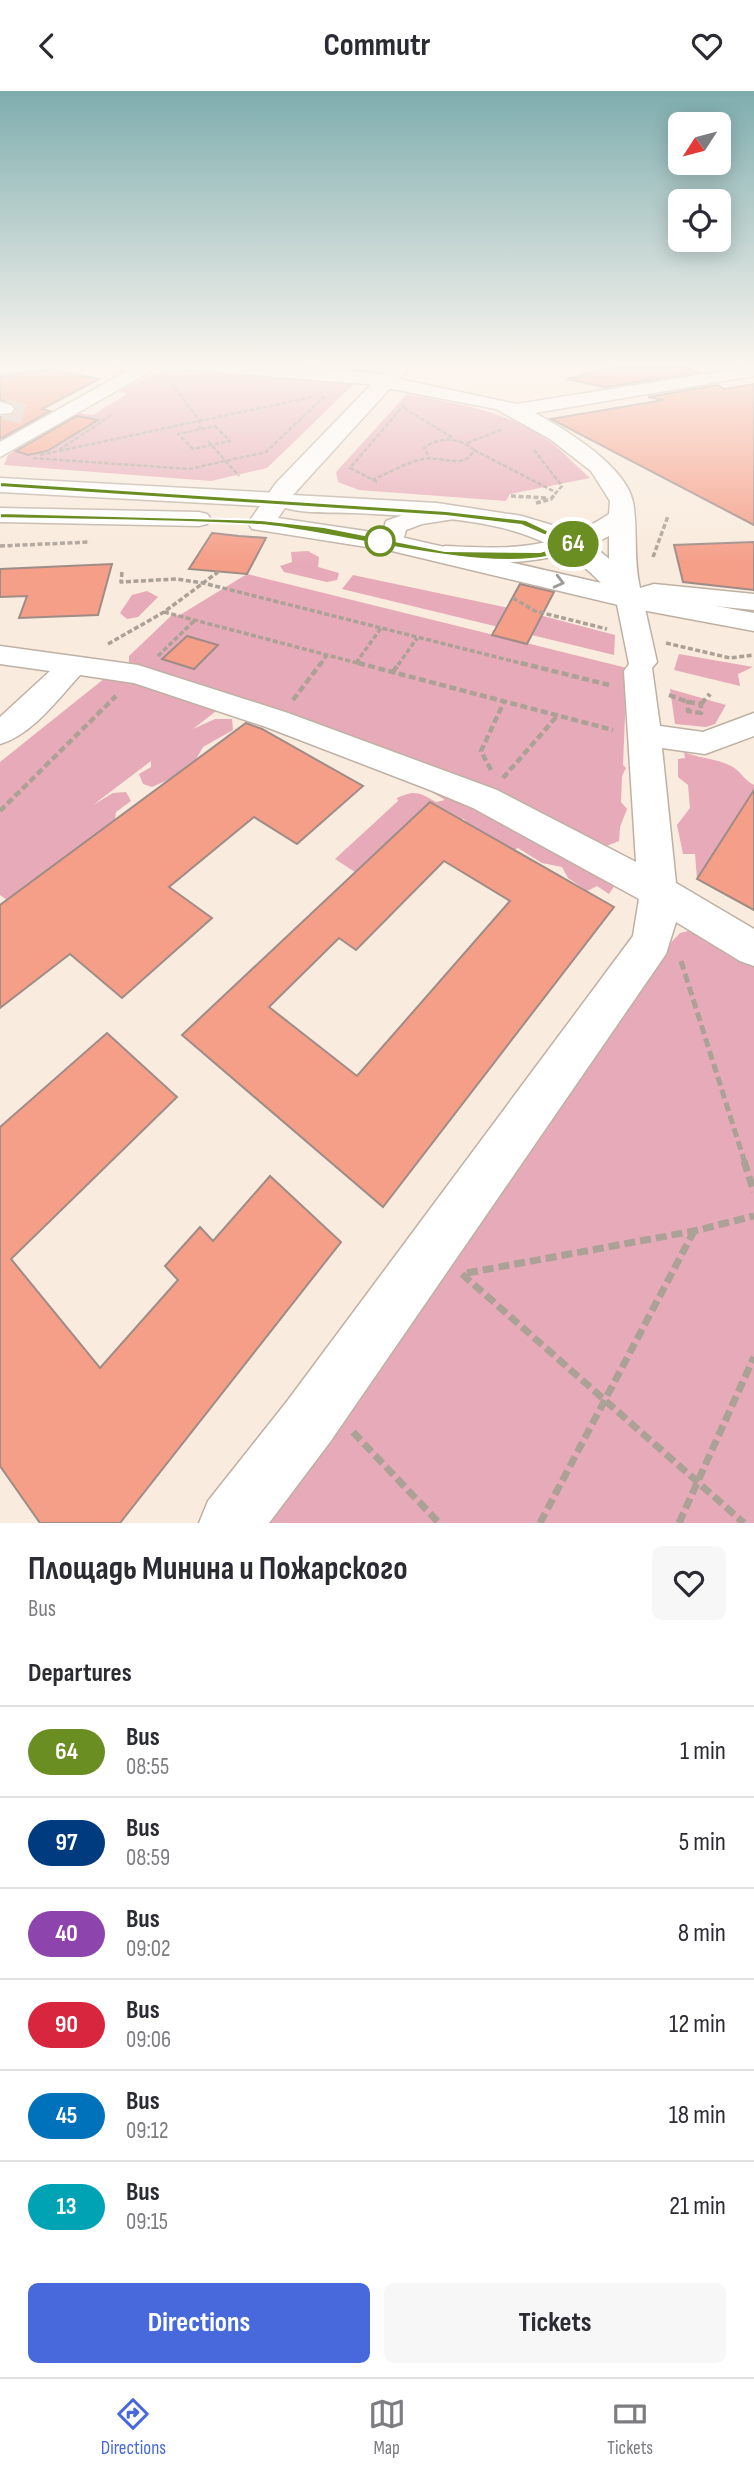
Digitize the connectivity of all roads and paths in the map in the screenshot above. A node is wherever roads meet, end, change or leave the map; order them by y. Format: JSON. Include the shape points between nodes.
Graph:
{"nodes":[{"id":1,"x":37,"y":430,"type":"edge"},
{"id":2,"x":89,"y":430,"type":"edge"},
{"id":3,"x":153,"y":430,"type":"edge"},
{"id":4,"x":196,"y":430,"type":"edge"},
{"id":5,"x":219,"y":430,"type":"edge"},
{"id":6,"x":289,"y":430,"type":"edge"},
{"id":7,"x":340,"y":430,"type":"edge"},
{"id":8,"x":384,"y":430,"type":"edge"},
{"id":9,"x":439,"y":430,"type":"edge"},
{"id":10,"x":493,"y":430,"type":"edge"},
{"id":11,"x":511,"y":430,"type":"edge"},
{"id":12,"x":532,"y":430,"type":"edge"},
{"id":13,"x":512,"y":435,"type":"dead end"},
{"id":14,"x":456,"y":440,"type":"junction"},
{"id":15,"x":208,"y":441,"type":"dead end"},
{"id":16,"x":467,"y":443,"type":"junction"},
{"id":17,"x":212,"y":445,"type":"junction"},
{"id":18,"x":529,"y":445,"type":"dead end"},
{"id":19,"x":58,"y":450,"type":"junction"},
{"id":20,"x":474,"y":450,"type":"junction"},
{"id":21,"x":0,"y":451,"type":"edge"},
{"id":22,"x":429,"y":457,"type":"junction"},
{"id":23,"x":227,"y":461,"type":"junction"},
{"id":24,"x":372,"y":480,"type":"junction"},
{"id":25,"x":362,"y":482,"type":"dead end"},
{"id":26,"x":379,"y":483,"type":"dead end"},
{"id":27,"x":0,"y":485,"type":"edge"},
{"id":28,"x":555,"y":492,"type":"junction"},
{"id":29,"x":510,"y":496,"type":"dead end"},
{"id":30,"x":551,"y":499,"type":"junction"},
{"id":31,"x":278,"y":501,"type":"junction"},
{"id":32,"x":446,"y":513,"type":"junction"},
{"id":33,"x":527,"y":513,"type":"junction"},
{"id":34,"x":0,"y":515,"type":"edge"},
{"id":35,"x":668,"y":516,"type":"dead end"},
{"id":36,"x":621,"y":517,"type":"junction"},
{"id":37,"x":261,"y":523,"type":"junction"},
{"id":38,"x":93,"y":542,"type":"dead end"},
{"id":39,"x":392,"y":543,"type":"junction"},
{"id":40,"x":573,"y":545,"type":"junction"},
{"id":41,"x":0,"y":546,"type":"edge"},
{"id":42,"x":445,"y":554,"type":"junction"},
{"id":43,"x":652,"y":560,"type":"dead end"},
{"id":44,"x":122,"y":572,"type":"dead end"},
{"id":45,"x":218,"y":572,"type":"dead end"},
{"id":46,"x":165,"y":577,"type":"dead end"},
{"id":47,"x":176,"y":579,"type":"junction"},
{"id":48,"x":203,"y":583,"type":"junction"},
{"id":49,"x":509,"y":595,"type":"dead end"},
{"id":50,"x":631,"y":599,"type":"junction"},
{"id":51,"x":754,"y":603,"type":"edge"},
{"id":52,"x":164,"y":612,"type":"junction"},
{"id":53,"x":195,"y":620,"type":"junction"},
{"id":54,"x":754,"y":622,"type":"edge"},
{"id":55,"x":381,"y":628,"type":"junction"},
{"id":56,"x":417,"y":638,"type":"junction"},
{"id":57,"x":0,"y":655,"type":"edge"},
{"id":58,"x":327,"y":655,"type":"junction"},
{"id":59,"x":754,"y":655,"type":"edge"},
{"id":60,"x":356,"y":663,"type":"junction"},
{"id":61,"x":73,"y":665,"type":"junction"},
{"id":62,"x":640,"y":665,"type":"junction"},
{"id":63,"x":393,"y":672,"type":"junction"},
{"id":64,"x":138,"y":674,"type":"junction"},
{"id":65,"x":710,"y":694,"type":"dead end"},
{"id":66,"x":504,"y":702,"type":"junction"},
{"id":67,"x":688,"y":702,"type":"junction"},
{"id":68,"x":701,"y":704,"type":"junction"},
{"id":69,"x":558,"y":715,"type":"junction"},
{"id":70,"x":277,"y":720,"type":"junction"},
{"id":71,"x":754,"y":724,"type":"edge"},
{"id":72,"x":0,"y":733,"type":"edge"},
{"id":73,"x":647,"y":735,"type":"junction"},
{"id":74,"x":492,"y":791,"type":"junction"},
{"id":75,"x":0,"y":811,"type":"edge"},
{"id":76,"x":657,"y":891,"type":"junction"},
{"id":77,"x":754,"y":949,"type":"edge"},
{"id":78,"x":681,"y":961,"type":"dead end"},
{"id":79,"x":754,"y":1192,"type":"edge"},
{"id":80,"x":754,"y":1216,"type":"edge"},
{"id":81,"x":694,"y":1231,"type":"junction"},
{"id":82,"x":447,"y":1261,"type":"junction"},
{"id":83,"x":754,"y":1357,"type":"edge"},
{"id":84,"x":603,"y":1399,"type":"junction"},
{"id":85,"x":348,"y":1427,"type":"dead end"},
{"id":86,"x":698,"y":1482,"type":"junction"},
{"id":87,"x":230,"y":1523,"type":"edge"},
{"id":88,"x":439,"y":1523,"type":"edge"},
{"id":89,"x":540,"y":1523,"type":"edge"},
{"id":90,"x":679,"y":1523,"type":"edge"},
{"id":91,"x":744,"y":1523,"type":"edge"}],
"edges":[{"from":1,"to":21,"type":"street"},
{"from":2,"to":19,"type":"path"},
{"from":3,"to":19,"type":"path"},
{"from":4,"to":17,"type":"path","via":[[178,434],[193,449]]},
{"from":5,"to":17,"type":"path","via":[[230,441]]},
{"from":6,"to":23,"type":"path","via":[[266,452]]},
{"from":7,"to":31,"type":"main road"},
{"from":8,"to":24,"type":"path","via":[[350,468]]},
{"from":9,"to":14,"type":"path"},
{"from":10,"to":16,"type":"path"},
{"from":11,"to":13,"type":"path"},
{"from":12,"to":36,"type":"street","via":[[567,442],[607,474],[619,491]]},
{"from":14,"to":16,"type":"path"},
{"from":14,"to":22,"type":"path","via":[[428,443],[424,448]]},
{"from":15,"to":17,"type":"path"},
{"from":16,"to":20,"type":"path"},
{"from":17,"to":23,"type":"path"},
{"from":18,"to":28,"type":"path","via":[[559,479],[562,486]]},
{"from":19,"to":23,"type":"path","via":[[29,457],[189,469]]},
{"from":20,"to":22,"type":"path","via":[[460,461]]},
{"from":20,"to":28,"type":"path"},
{"from":22,"to":24,"type":"path"},
{"from":24,"to":25,"type":"path"},
{"from":24,"to":26,"type":"path"},
{"from":27,"to":31,"type":"street"},
{"from":28,"to":30,"type":"path"},
{"from":29,"to":30,"type":"path"},
{"from":30,"to":33,"type":"path"},
{"from":31,"to":32,"type":"main road"},
{"from":31,"to":37,"type":"main road"},
{"from":32,"to":33,"type":"main road"},
{"from":32,"to":39,"type":"street","via":[[395,526]]},
{"from":33,"to":40,"type":"main road"},
{"from":33,"to":42,"type":"street","via":[[530,536],[520,545]]},
{"from":34,"to":37,"type":"street"},
{"from":35,"to":43,"type":"path"},
{"from":36,"to":40,"type":"street"},
{"from":36,"to":50,"type":"street","via":[[622,565]]},
{"from":37,"to":39,"type":"main road"},
{"from":38,"to":41,"type":"path"},
{"from":39,"to":42,"type":"main road"},
{"from":40,"to":42,"type":"street","via":[[541,555]]},
{"from":40,"to":50,"type":"main road","via":[[596,561]]},
{"from":42,"to":50,"type":"main road","one_way":true},
{"from":44,"to":47,"type":"path","via":[[121,582]]},
{"from":45,"to":48,"type":"path"},
{"from":46,"to":47,"type":"path"},
{"from":47,"to":48,"type":"path"},
{"from":48,"to":52,"type":"path"},
{"from":48,"to":55,"type":"path"},
{"from":49,"to":62,"type":"path"},
{"from":50,"to":51,"type":"street","via":[[654,592]]},
{"from":50,"to":54,"type":"main road"},
{"from":50,"to":62,"type":"street"},
{"from":52,"to":53,"type":"path"},
{"from":52,"to":61,"type":"path"},
{"from":53,"to":58,"type":"path"},
{"from":53,"to":64,"type":"path"},
{"from":55,"to":56,"type":"path"},
{"from":55,"to":60,"type":"path"},
{"from":56,"to":62,"type":"path"},
{"from":56,"to":63,"type":"path"},
{"from":57,"to":61,"type":"street"},
{"from":58,"to":60,"type":"path"},
{"from":58,"to":70,"type":"path"},
{"from":59,"to":62,"type":"path"},
{"from":60,"to":63,"type":"path"},
{"from":61,"to":64,"type":"street"},
{"from":61,"to":72,"type":"street"},
{"from":62,"to":67,"type":"path","via":[[663,692]]},
{"from":62,"to":73,"type":"street"},
{"from":63,"to":66,"type":"path"},
{"from":64,"to":70,"type":"street"},
{"from":64,"to":75,"type":"path"},
{"from":65,"to":68,"type":"path"},
{"from":66,"to":69,"type":"path"},
{"from":66,"to":74,"type":"path","via":[[481,751]]},
{"from":67,"to":68,"type":"path"},
{"from":67,"to":68,"type":"path","via":[[688,711],[701,713]]},
{"from":69,"to":73,"type":"path"},
{"from":69,"to":74,"type":"path"},
{"from":70,"to":74,"type":"street"},
{"from":71,"to":73,"type":"street","via":[[705,743]]},
{"from":73,"to":76,"type":"street"},
{"from":74,"to":76,"type":"street"},
{"from":76,"to":77,"type":"street"},
{"from":76,"to":82,"type":"street","via":[[659,910],[652,942]]},
{"from":78,"to":79,"type":"path"},
{"from":80,"to":81,"type":"path"},
{"from":81,"to":82,"type":"path"},
{"from":81,"to":84,"type":"path"},
{"from":82,"to":84,"type":"path"},
{"from":82,"to":87,"type":"street"},
{"from":83,"to":86,"type":"path"},
{"from":84,"to":86,"type":"path"},
{"from":84,"to":89,"type":"path"},
{"from":85,"to":88,"type":"path"},
{"from":86,"to":90,"type":"path"},
{"from":86,"to":91,"type":"path"}]}
